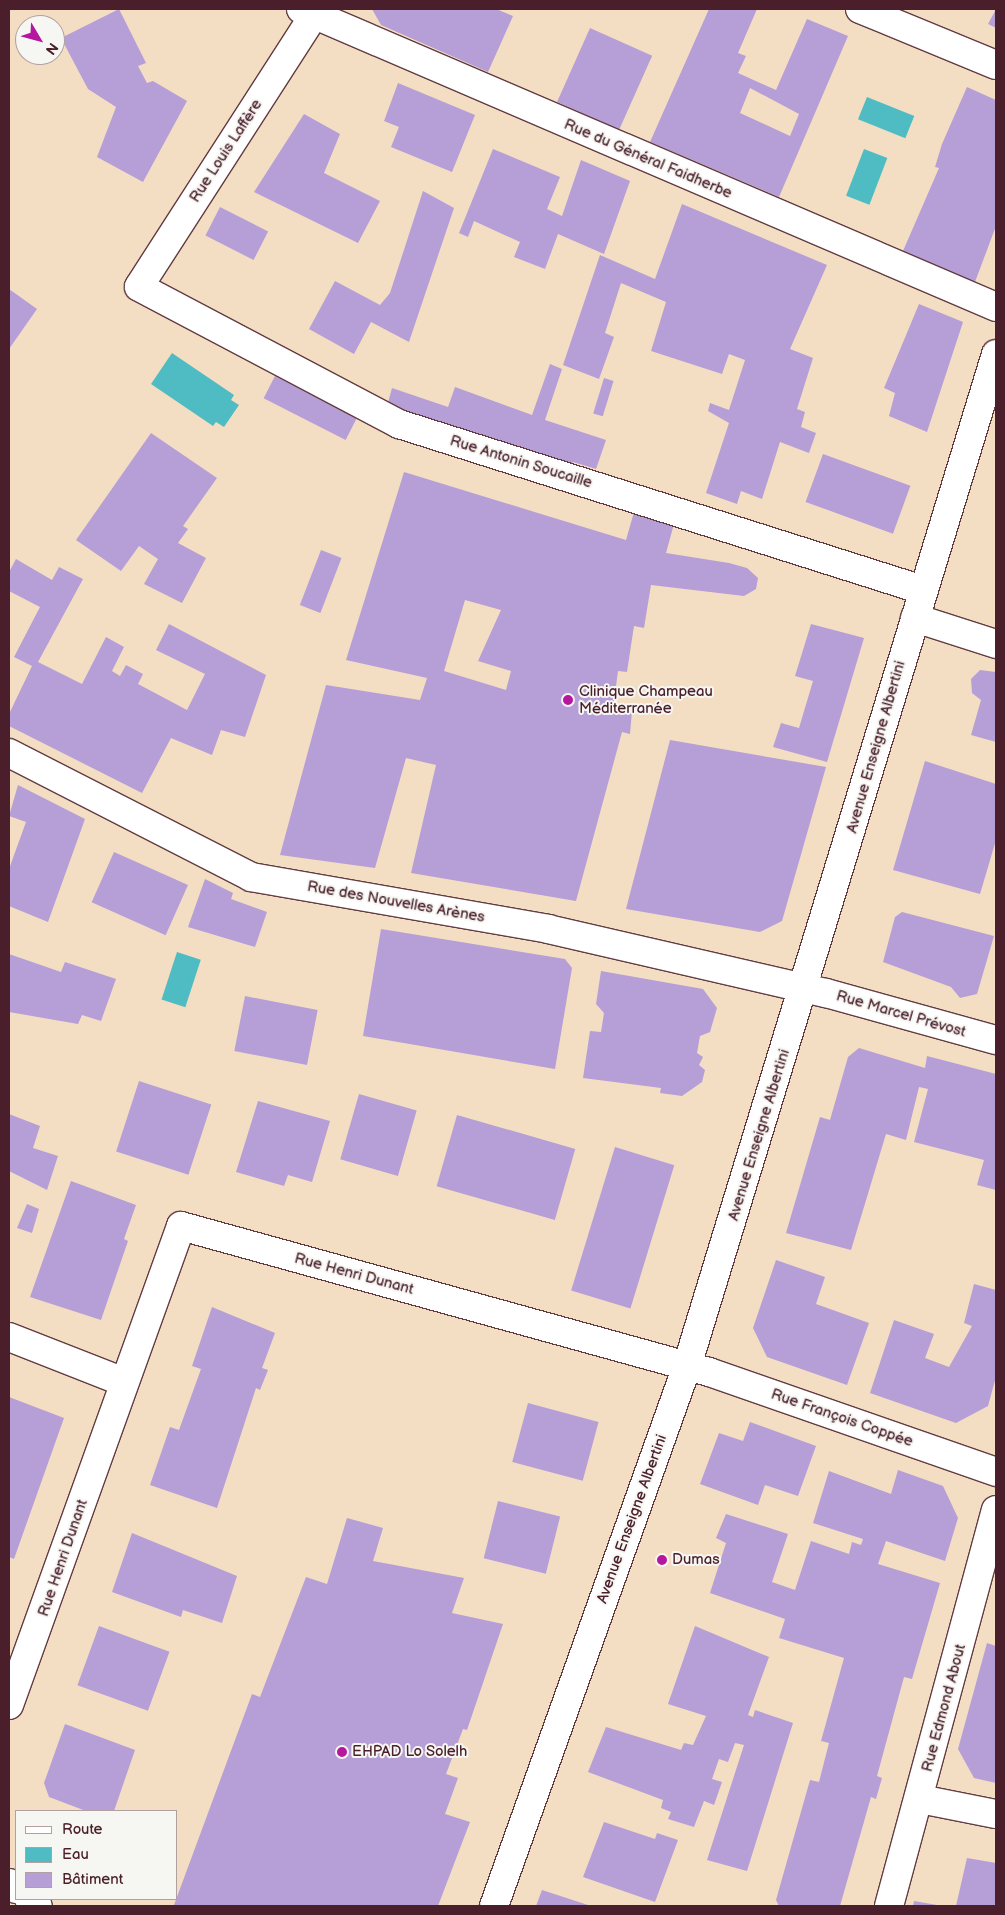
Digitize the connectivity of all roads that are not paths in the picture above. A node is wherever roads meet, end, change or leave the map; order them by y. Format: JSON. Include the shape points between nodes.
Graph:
{"nodes":[{"id":1,"x":860,"y":9,"type":"edge"},
{"id":2,"x":308,"y":12,"type":"edge"},
{"id":3,"x":996,"y":65,"type":"edge"},
{"id":4,"x":139,"y":286,"type":"joint"},
{"id":5,"x":996,"y":307,"type":"edge"},
{"id":6,"x":996,"y":354,"type":"edge"},
{"id":7,"x":923,"y":590,"type":"junction"},
{"id":8,"x":915,"y":618,"type":"junction"},
{"id":9,"x":996,"y":644,"type":"edge"},
{"id":10,"x":9,"y":753,"type":"edge"},
{"id":11,"x":805,"y":988,"type":"junction"},
{"id":12,"x":996,"y":1040,"type":"edge"},
{"id":13,"x":9,"y":1337,"type":"edge"},
{"id":14,"x":686,"y":1366,"type":"junction"},
{"id":15,"x":124,"y":1382,"type":"junction"},
{"id":16,"x":996,"y":1472,"type":"edge"},
{"id":17,"x":996,"y":1510,"type":"edge"},
{"id":18,"x":9,"y":1705,"type":"edge"},
{"id":19,"x":920,"y":1799,"type":"junction"},
{"id":20,"x":996,"y":1814,"type":"edge"},
{"id":21,"x":494,"y":1906,"type":"edge"},
{"id":22,"x":889,"y":1906,"type":"edge"}],
"edges":[{"from":1,"to":3,"type":"street"},
{"from":2,"to":4,"type":"street","name":"Rue Louis Laffère"},
{"from":2,"to":5,"type":"street","name":"Rue du Général Faidherbe"},
{"from":4,"to":7,"type":"street","name":"Rue Antonin Soucaille","via":[[399,424]]},
{"from":6,"to":7,"type":"street","name":"Avenue Enseigne Albertini"},
{"from":7,"to":8,"type":"street","name":"Avenue Enseigne Albertini"},
{"from":8,"to":9,"type":"street"},
{"from":8,"to":11,"type":"street","name":"Avenue Enseigne Albertini"},
{"from":10,"to":11,"type":"street","name":"Rue des Nouvelles Arènes","via":[[251,877],[548,928]]},
{"from":11,"to":12,"type":"street","name":"Rue Marcel Prévost"},
{"from":11,"to":14,"type":"street","name":"Avenue Enseigne Albertini"},
{"from":13,"to":15,"type":"street"},
{"from":14,"to":15,"type":"street","name":"Rue Henri Dunant","via":[[181,1226]]},
{"from":14,"to":16,"type":"street","name":"Rue François Coppée"},
{"from":14,"to":21,"type":"street","name":"Avenue Enseigne Albertini"},
{"from":15,"to":18,"type":"street","name":"Rue Henri Dunant"},
{"from":17,"to":19,"type":"street","name":"Rue Edmond About"},
{"from":19,"to":20,"type":"street"},
{"from":19,"to":22,"type":"street","name":"Rue Edmond About"}]}
